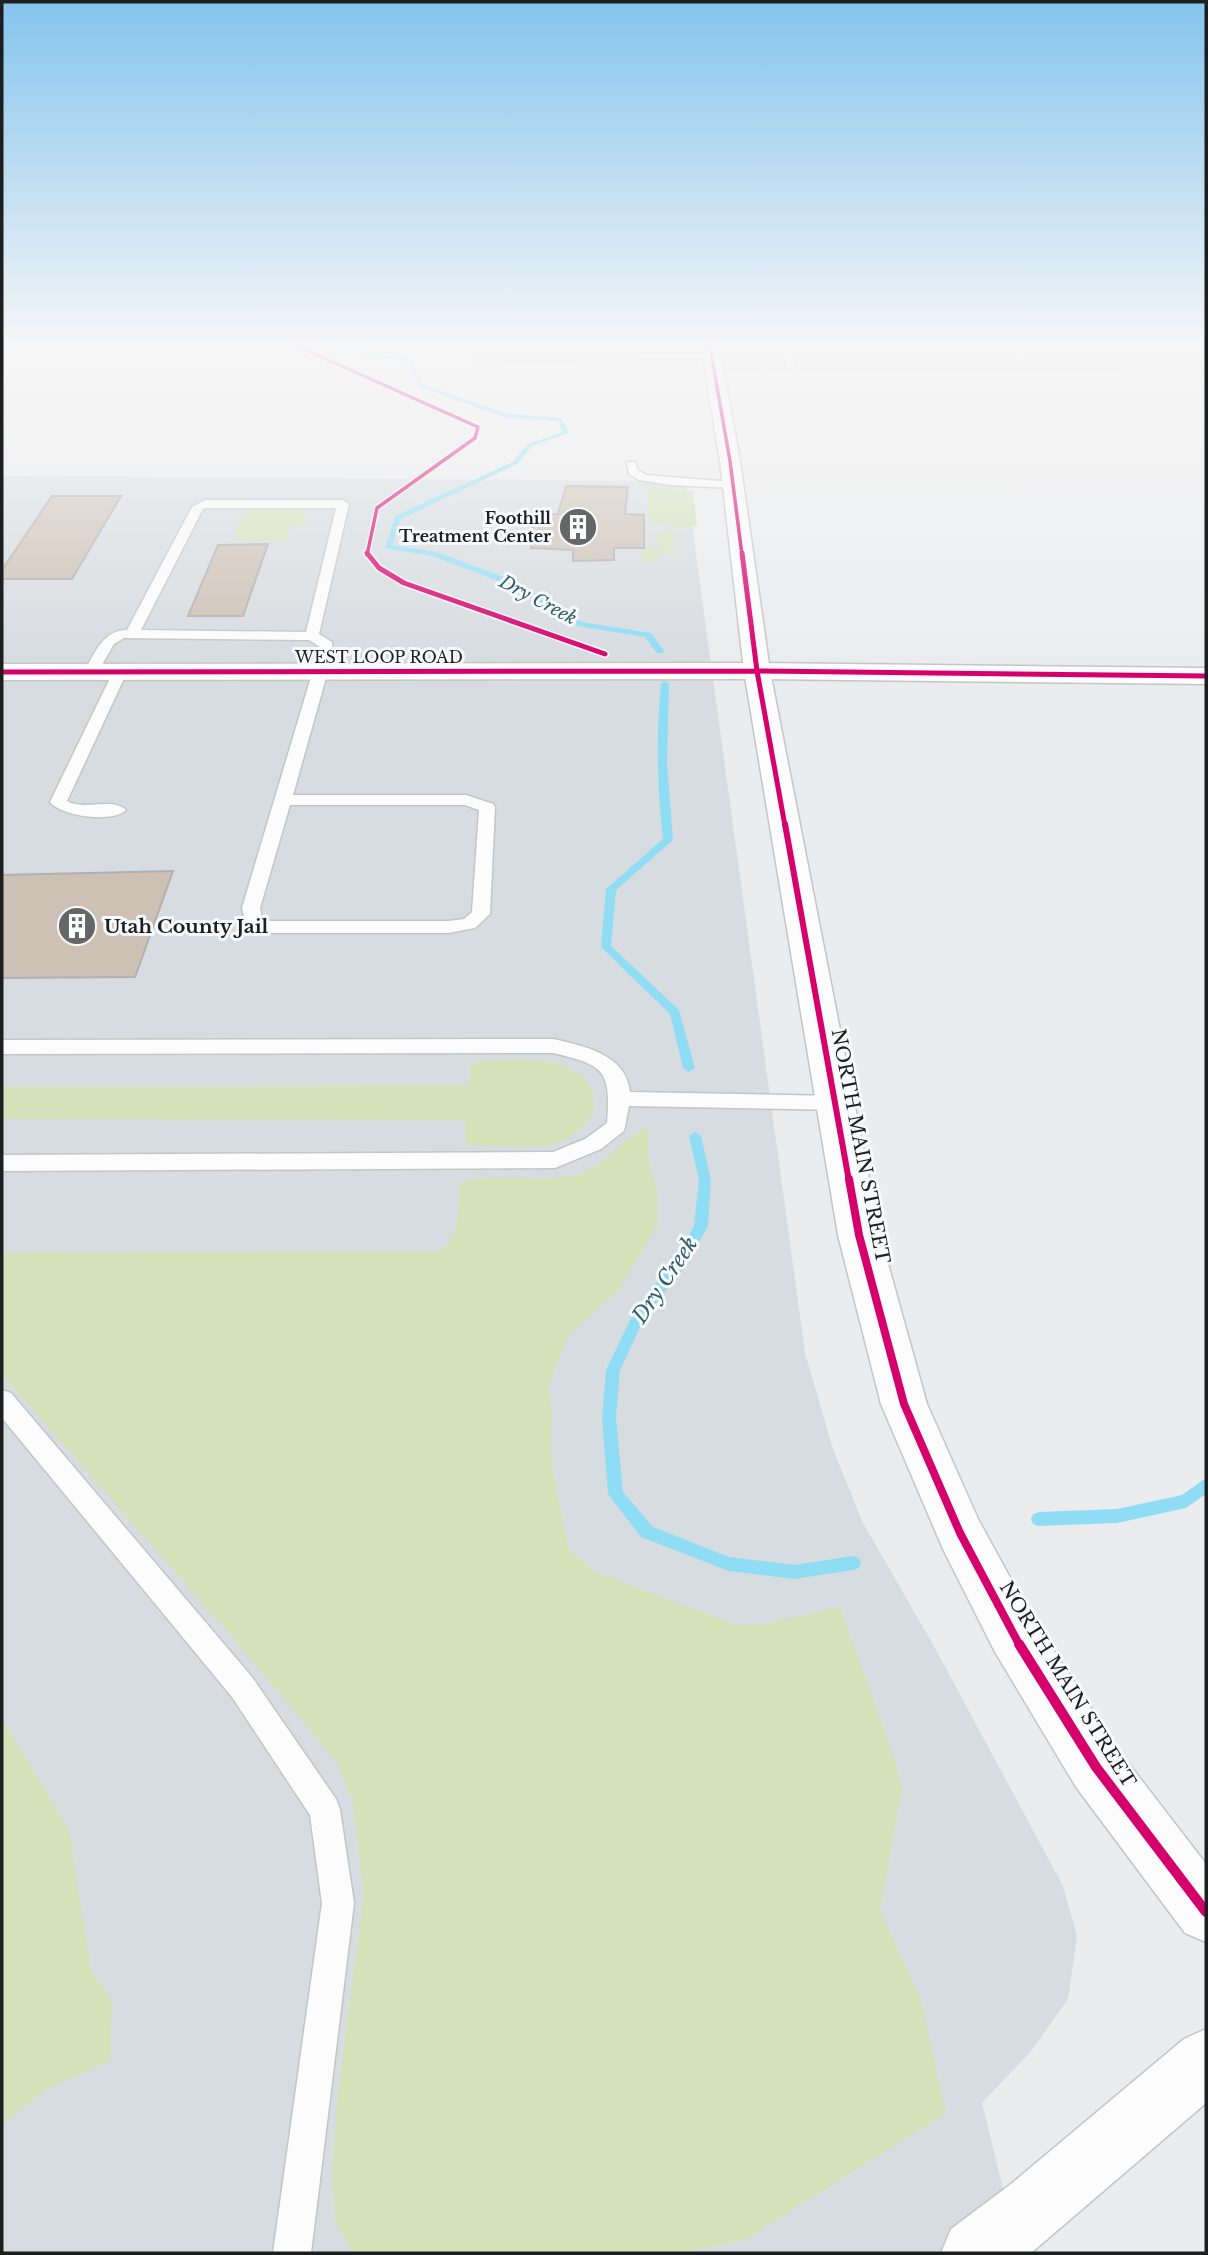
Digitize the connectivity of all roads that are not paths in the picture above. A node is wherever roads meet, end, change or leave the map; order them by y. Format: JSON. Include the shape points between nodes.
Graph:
{"nodes":[{"id":1,"x":728,"y":452,"type":"edge"},
{"id":2,"x":631,"y":464,"type":"dead end"},
{"id":3,"x":733,"y":485,"type":"junction"},
{"id":4,"x":132,"y":634,"type":"junction"},
{"id":5,"x":312,"y":636,"type":"junction"},
{"id":6,"x":322,"y":671,"type":"junction"},
{"id":7,"x":757,"y":671,"type":"junction"},
{"id":8,"x":2,"y":672,"type":"edge"},
{"id":9,"x":90,"y":672,"type":"junction"},
{"id":10,"x":120,"y":672,"type":"junction"},
{"id":11,"x":1206,"y":676,"type":"edge"},
{"id":12,"x":283,"y":800,"type":"junction"},
{"id":13,"x":118,"y":810,"type":"dead end"},
{"id":14,"x":2,"y":1047,"type":"edge"},
{"id":15,"x":618,"y":1099,"type":"junction"},
{"id":16,"x":836,"y":1103,"type":"junction"},
{"id":17,"x":2,"y":1163,"type":"edge"},
{"id":18,"x":2,"y":1400,"type":"edge"},
{"id":19,"x":1206,"y":1912,"type":"edge"},
{"id":20,"x":1206,"y":2061,"type":"edge"},
{"id":21,"x":292,"y":2253,"type":"edge"},
{"id":22,"x":975,"y":2253,"type":"edge"}],
"edges":[{"from":1,"to":3,"type":"street","name":"NORTH MAIN STREET"},
{"from":2,"to":3,"type":"lane","via":[[634,472],[654,480]]},
{"from":3,"to":7,"type":"street","name":"NORTH MAIN STREET"},
{"from":4,"to":5,"type":"lane"},
{"from":4,"to":5,"type":"lane","via":[[198,507],[343,504]]},
{"from":4,"to":9,"type":"lane","via":[[109,641]]},
{"from":5,"to":6,"type":"lane","via":[[327,645]]},
{"from":6,"to":7,"type":"street","name":"WEST LOOP ROAD"},
{"from":6,"to":10,"type":"street","name":"WEST LOOP ROAD"},
{"from":6,"to":12,"type":"lane"},
{"from":7,"to":11,"type":"street","name":"WEST LOOP ROAD"},
{"from":7,"to":16,"type":"street","name":"NORTH MAIN STREET"},
{"from":8,"to":9,"type":"street","name":"WEST LOOP ROAD"},
{"from":9,"to":10,"type":"street","name":"WEST LOOP ROAD"},
{"from":10,"to":13,"type":"lane","via":[[58,802],[80,811]]},
{"from":12,"to":12,"type":"lane","via":[[466,800],[486,807],[481,914],[469,924],[448,927],[268,927],[253,921],[251,908]]},
{"from":14,"to":15,"type":"lane","via":[[553,1046],[584,1053],[606,1066],[618,1082]]},
{"from":15,"to":16,"type":"lane"},
{"from":15,"to":17,"type":"lane","via":[[617,1126],[593,1144],[555,1160]]},
{"from":16,"to":19,"type":"street","name":"NORTH MAIN STREET","via":[[859,1235],[904,1404],[960,1533],[1013,1634],[1096,1767]]},
{"from":18,"to":21,"type":"lane","via":[[242,1687],[325,1810],[338,1903]]},
{"from":20,"to":22,"type":"street","via":[[1035,2208]]}]}
